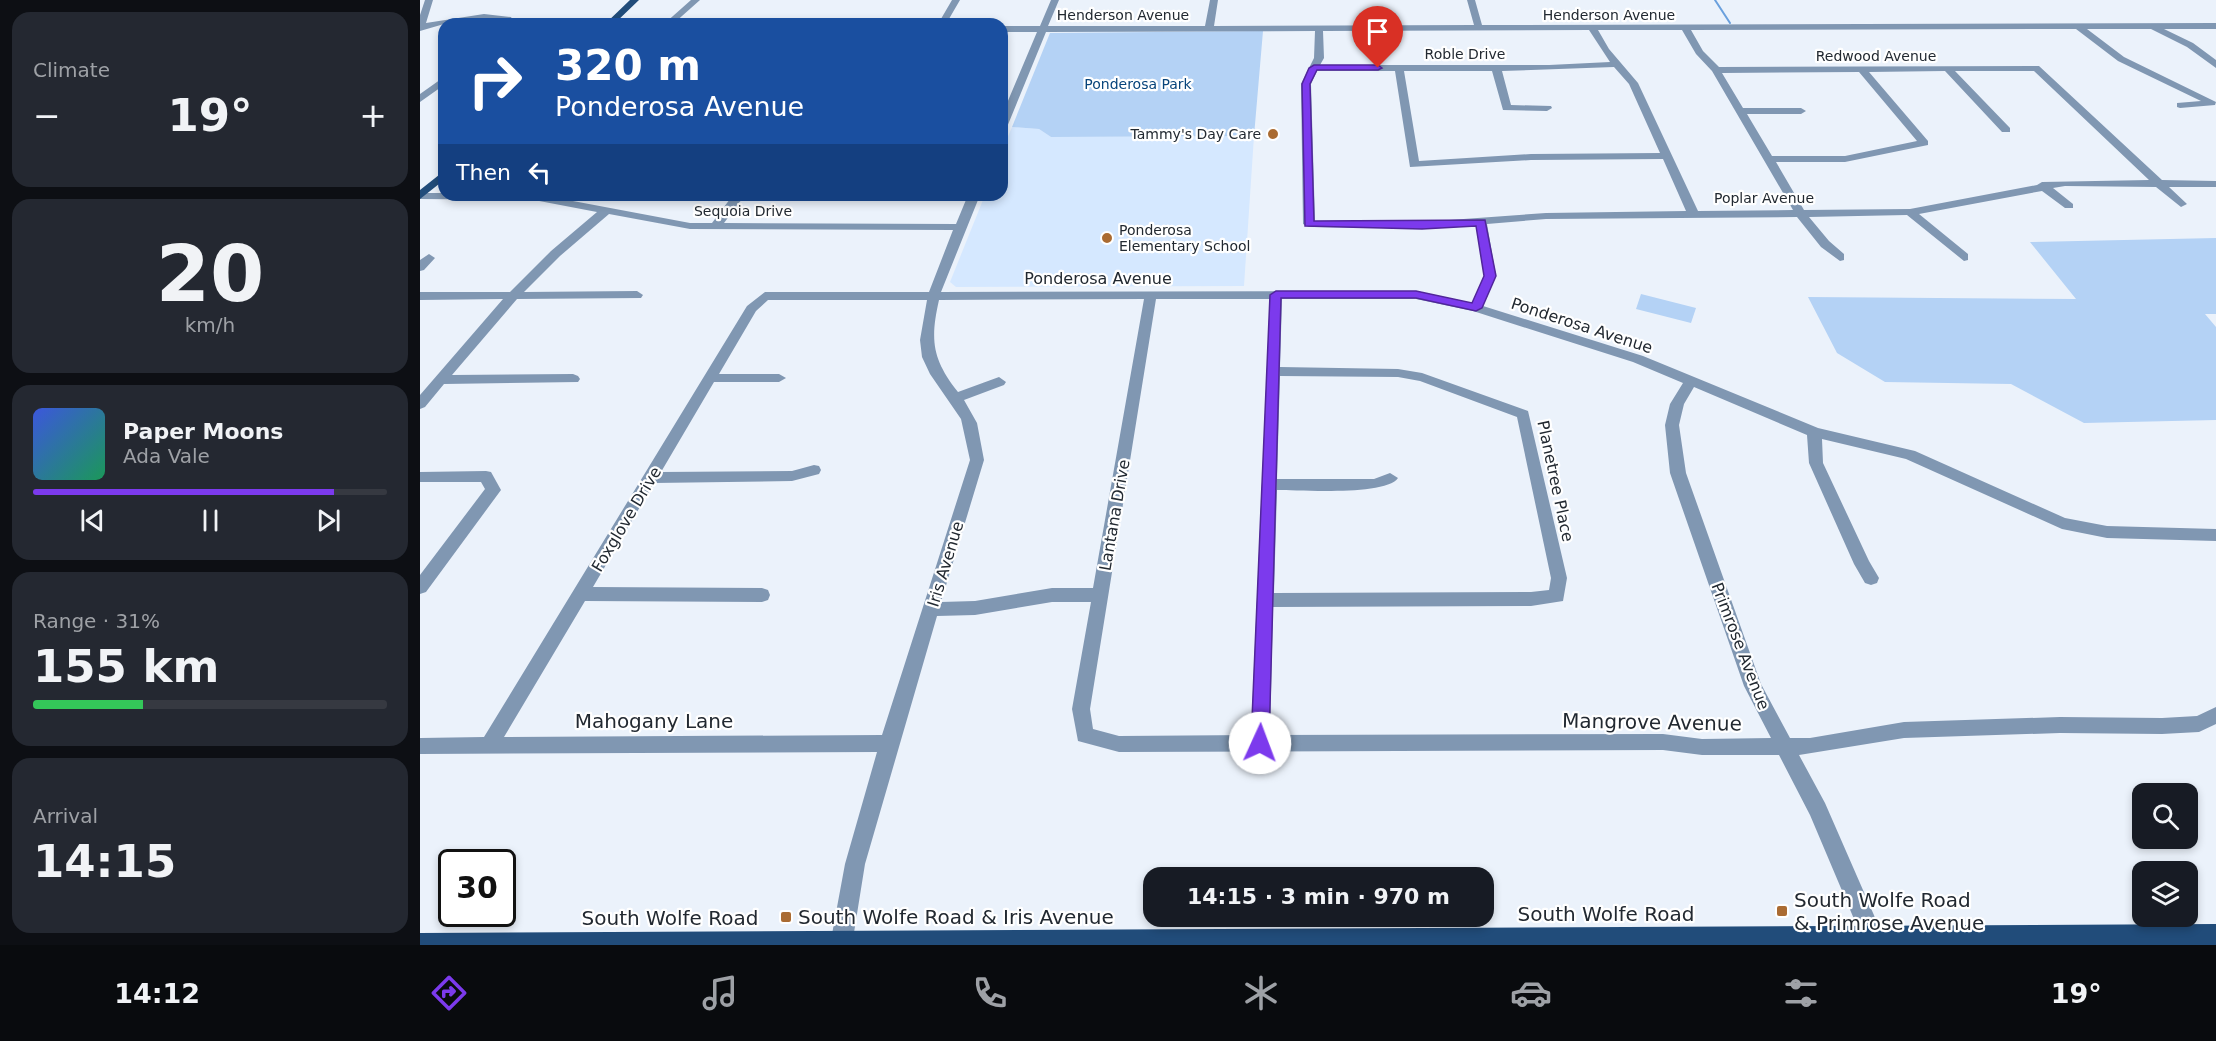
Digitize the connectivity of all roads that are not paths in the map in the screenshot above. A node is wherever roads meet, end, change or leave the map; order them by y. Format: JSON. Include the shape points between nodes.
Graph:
{"nodes":[{"id":1,"x":429,"y":0,"type":"edge"},
{"id":2,"x":635,"y":0,"type":"edge"},
{"id":3,"x":696,"y":0,"type":"edge"},
{"id":4,"x":956,"y":0,"type":"edge"},
{"id":5,"x":1055,"y":0,"type":"edge"},
{"id":6,"x":1214,"y":0,"type":"edge"},
{"id":7,"x":1471,"y":0,"type":"edge"},
{"id":8,"x":616,"y":18,"type":"edge"},
{"id":9,"x":675,"y":18,"type":"edge"},
{"id":10,"x":946,"y":18,"type":"edge"},
{"id":11,"x":438,"y":24,"type":"edge"},
{"id":12,"x":421,"y":26,"type":"edge"},
{"id":13,"x":2153,"y":26,"type":"junction"},
{"id":14,"x":2196,"y":26,"type":"junction"},
{"id":15,"x":2216,"y":26,"type":"edge"},
{"id":16,"x":2079,"y":27,"type":"junction"},
{"id":17,"x":1209,"y":28,"type":"junction"},
{"id":18,"x":1593,"y":28,"type":"junction"},
{"id":19,"x":1685,"y":28,"type":"junction"},
{"id":20,"x":1008,"y":29,"type":"edge"},
{"id":21,"x":1042,"y":29,"type":"junction"},
{"id":22,"x":1320,"y":29,"type":"junction"},
{"id":23,"x":1479,"y":29,"type":"junction"},
{"id":24,"x":2214,"y":37,"type":"dead end"},
{"id":25,"x":1617,"y":63,"type":"junction"},
{"id":26,"x":2216,"y":65,"type":"edge"},
{"id":27,"x":2197,"y":66,"type":"dead end"},
{"id":28,"x":1496,"y":67,"type":"junction"},
{"id":29,"x":1314,"y":68,"type":"junction"},
{"id":30,"x":1399,"y":68,"type":"junction"},
{"id":31,"x":1862,"y":69,"type":"junction"},
{"id":32,"x":1948,"y":69,"type":"junction"},
{"id":33,"x":1716,"y":70,"type":"junction"},
{"id":34,"x":438,"y":85,"type":"edge"},
{"id":35,"x":420,"y":99,"type":"edge"},
{"id":36,"x":2214,"y":104,"type":"edge"},
{"id":37,"x":2180,"y":105,"type":"dead end"},
{"id":38,"x":1547,"y":108,"type":"dead end"},
{"id":39,"x":1740,"y":111,"type":"junction"},
{"id":40,"x":1801,"y":111,"type":"dead end"},
{"id":41,"x":1008,"y":112,"type":"edge"},
{"id":42,"x":2006,"y":130,"type":"dead end"},
{"id":43,"x":1667,"y":156,"type":"junction"},
{"id":44,"x":1770,"y":159,"type":"junction"},
{"id":45,"x":438,"y":180,"type":"edge"},
{"id":46,"x":2161,"y":184,"type":"junction"},
{"id":47,"x":2216,"y":184,"type":"edge"},
{"id":48,"x":2042,"y":185,"type":"junction"},
{"id":49,"x":420,"y":196,"type":"edge"},
{"id":50,"x":438,"y":196,"type":"edge"},
{"id":51,"x":556,"y":201,"type":"edge"},
{"id":52,"x":734,"y":201,"type":"edge"},
{"id":53,"x":972,"y":201,"type":"edge"},
{"id":54,"x":2181,"y":204,"type":"dead end"},
{"id":55,"x":2069,"y":206,"type":"dead end"},
{"id":56,"x":606,"y":210,"type":"junction"},
{"id":57,"x":1910,"y":212,"type":"junction"},
{"id":58,"x":1693,"y":213,"type":"junction"},
{"id":59,"x":1801,"y":214,"type":"junction"},
{"id":60,"x":1481,"y":222,"type":"junction"},
{"id":61,"x":715,"y":226,"type":"junction"},
{"id":62,"x":961,"y":227,"type":"junction"},
{"id":63,"x":1840,"y":257,"type":"dead end"},
{"id":64,"x":1964,"y":257,"type":"dead end"},
{"id":65,"x":516,"y":294,"type":"junction"},
{"id":66,"x":1151,"y":294,"type":"junction"},
{"id":67,"x":637,"y":295,"type":"dead end"},
{"id":68,"x":1276,"y":295,"type":"junction"},
{"id":69,"x":420,"y":296,"type":"edge"},
{"id":70,"x":765,"y":296,"type":"joint"},
{"id":71,"x":933,"y":296,"type":"junction"},
{"id":72,"x":1476,"y":308,"type":"junction"},
{"id":73,"x":1273,"y":372,"type":"junction"},
{"id":74,"x":710,"y":378,"type":"junction"},
{"id":75,"x":779,"y":378,"type":"dead end"},
{"id":76,"x":573,"y":379,"type":"dead end"},
{"id":77,"x":441,"y":380,"type":"junction"},
{"id":78,"x":999,"y":381,"type":"dead end"},
{"id":79,"x":1691,"y":381,"type":"junction"},
{"id":80,"x":953,"y":399,"type":"junction"},
{"id":81,"x":420,"y":404,"type":"edge"},
{"id":82,"x":1814,"y":432,"type":"junction"},
{"id":83,"x":814,"y":470,"type":"dead end"},
{"id":84,"x":420,"y":477,"type":"edge"},
{"id":85,"x":650,"y":478,"type":"junction"},
{"id":86,"x":1390,"y":478,"type":"dead end"},
{"id":87,"x":1269,"y":485,"type":"junction"},
{"id":88,"x":2216,"y":535,"type":"edge"},
{"id":89,"x":1871,"y":578,"type":"dead end"},
{"id":90,"x":420,"y":587,"type":"edge"},
{"id":91,"x":581,"y":594,"type":"junction"},
{"id":92,"x":762,"y":595,"type":"dead end"},
{"id":93,"x":1100,"y":595,"type":"junction"},
{"id":94,"x":1265,"y":600,"type":"junction"},
{"id":95,"x":932,"y":609,"type":"junction"},
{"id":96,"x":2216,"y":715,"type":"edge"},
{"id":97,"x":1085,"y":735,"type":"joint"},
{"id":98,"x":889,"y":743,"type":"junction"},
{"id":99,"x":1260,"y":743,"type":"junction"},
{"id":100,"x":490,"y":744,"type":"junction"},
{"id":101,"x":420,"y":746,"type":"edge"},
{"id":102,"x":1784,"y":747,"type":"junction"},
{"id":103,"x":2216,"y":935,"type":"edge"},
{"id":104,"x":1874,"y":941,"type":"edge"},
{"id":105,"x":841,"y":943,"type":"edge"},
{"id":106,"x":420,"y":944,"type":"edge"}],
"edges":[{"from":1,"to":12,"type":"street"},
{"from":2,"to":8,"type":"main road"},
{"from":3,"to":9,"type":"street"},
{"from":4,"to":10,"type":"street"},
{"from":5,"to":21,"type":"street"},
{"from":6,"to":17,"type":"street"},
{"from":7,"to":23,"type":"street"},
{"from":11,"to":12,"type":"street"},
{"from":13,"to":14,"type":"street","name":"Henderson Avenue"},
{"from":13,"to":16,"type":"street","name":"Henderson Avenue"},
{"from":13,"to":26,"type":"street","via":[[2190,45]]},
{"from":14,"to":15,"type":"street","name":"Henderson Avenue"},
{"from":14,"to":24,"type":"street"},
{"from":16,"to":19,"type":"street","name":"Henderson Avenue"},
{"from":16,"to":36,"type":"street","via":[[2121,58]]},
{"from":17,"to":21,"type":"street","name":"Henderson Avenue"},
{"from":17,"to":22,"type":"street","name":"Henderson Avenue"},
{"from":18,"to":19,"type":"street","name":"Henderson Avenue"},
{"from":18,"to":23,"type":"street","name":"Henderson Avenue"},
{"from":18,"to":25,"type":"street"},
{"from":19,"to":33,"type":"street"},
{"from":20,"to":21,"type":"street","name":"Henderson Avenue"},
{"from":21,"to":41,"type":"street"},
{"from":22,"to":23,"type":"street","name":"Henderson Avenue"},
{"from":22,"to":29,"type":"street","via":[[1319,58]]},
{"from":25,"to":28,"type":"street","name":"Roble Drive"},
{"from":25,"to":43,"type":"street","via":[[1633,83]]},
{"from":26,"to":27,"type":"street"},
{"from":28,"to":30,"type":"street","name":"Roble Drive"},
{"from":28,"to":38,"type":"street","via":[[1507,108]]},
{"from":29,"to":30,"type":"street","name":"Roble Drive"},
{"from":29,"to":60,"type":"street","name":"Poplar Avenue","via":[[1306,84],[1309,224]]},
{"from":30,"to":43,"type":"street","via":[[1414,165],[1532,157]]},
{"from":31,"to":32,"type":"street","name":"Redwood Avenue"},
{"from":31,"to":33,"type":"street","name":"Redwood Avenue"},
{"from":31,"to":44,"type":"street","via":[[1923,143],[1845,159]]},
{"from":32,"to":42,"type":"street"},
{"from":32,"to":46,"type":"street","name":"Redwood Avenue","via":[[2036,68]]},
{"from":33,"to":39,"type":"street"},
{"from":34,"to":35,"type":"street"},
{"from":36,"to":37,"type":"street"},
{"from":39,"to":40,"type":"street"},
{"from":39,"to":44,"type":"street"},
{"from":43,"to":58,"type":"street"},
{"from":44,"to":59,"type":"street"},
{"from":45,"to":49,"type":"main road"},
{"from":46,"to":47,"type":"street","name":"Poplar Avenue"},
{"from":46,"to":48,"type":"street","name":"Poplar Avenue"},
{"from":46,"to":54,"type":"street"},
{"from":48,"to":55,"type":"street"},
{"from":48,"to":57,"type":"street","name":"Poplar Avenue"},
{"from":49,"to":50,"type":"street","name":"Sequoia Drive"},
{"from":51,"to":56,"type":"street","name":"Sequoia Drive"},
{"from":52,"to":61,"type":"street"},
{"from":53,"to":62,"type":"street","name":"Iris Avenue"},
{"from":56,"to":61,"type":"street","name":"Sequoia Drive","via":[[667,223]]},
{"from":56,"to":65,"type":"street","via":[[576,232]]},
{"from":57,"to":59,"type":"street","name":"Poplar Avenue"},
{"from":57,"to":64,"type":"street"},
{"from":58,"to":59,"type":"street","name":"Poplar Avenue"},
{"from":58,"to":60,"type":"street","name":"Poplar Avenue","via":[[1546,216]]},
{"from":59,"to":63,"type":"street"},
{"from":60,"to":72,"type":"street","via":[[1490,276]]},
{"from":61,"to":62,"type":"street","name":"Sequoia Drive"},
{"from":62,"to":71,"type":"street","name":"Iris Avenue"},
{"from":65,"to":67,"type":"street"},
{"from":65,"to":69,"type":"street"},
{"from":65,"to":77,"type":"street"},
{"from":66,"to":68,"type":"street","name":"Ponderosa Avenue"},
{"from":66,"to":71,"type":"street","name":"Ponderosa Avenue"},
{"from":66,"to":93,"type":"street","name":"Lantana Drive"},
{"from":68,"to":72,"type":"street","name":"Ponderosa Avenue","via":[[1416,295]]},
{"from":68,"to":73,"type":"street"},
{"from":70,"to":71,"type":"street","name":"Ponderosa Avenue"},
{"from":70,"to":74,"type":"street","name":"Foxglove Drive","via":[[751,309]]},
{"from":71,"to":80,"type":"street","name":"Iris Avenue","via":[[927,324],[928,356]]},
{"from":72,"to":79,"type":"street","name":"Ponderosa Avenue","via":[[1638,358]]},
{"from":73,"to":87,"type":"street"},
{"from":73,"to":94,"type":"street","name":"Planetree Place","via":[[1369,371],[1409,375],[1523,414],[1559,578],[1557,596],[1531,599]]},
{"from":74,"to":75,"type":"street"},
{"from":74,"to":85,"type":"street","name":"Foxglove Drive"},
{"from":76,"to":77,"type":"street"},
{"from":77,"to":81,"type":"street"},
{"from":78,"to":80,"type":"street"},
{"from":79,"to":82,"type":"street","name":"Ponderosa Avenue"},
{"from":79,"to":102,"type":"street","name":"Primrose Avenue","via":[[1677,401],[1671,419],[1678,473],[1753,686]]},
{"from":80,"to":95,"type":"street","name":"Iris Avenue","via":[[969,420],[977,460]]},
{"from":82,"to":88,"type":"street","name":"Ponderosa Avenue","via":[[1910,455],[2048,518],[2077,527],[2107,532]]},
{"from":82,"to":89,"type":"street","via":[[1816,463]]},
{"from":83,"to":85,"type":"street","via":[[792,476]]},
{"from":84,"to":90,"type":"street","via":[[486,476],[493,490]]},
{"from":85,"to":91,"type":"street","name":"Foxglove Drive"},
{"from":86,"to":87,"type":"street","via":[[1376,484]]},
{"from":87,"to":94,"type":"street"},
{"from":91,"to":92,"type":"street"},
{"from":91,"to":100,"type":"street","name":"Foxglove Drive"},
{"from":93,"to":95,"type":"street"},
{"from":93,"to":97,"type":"street","name":"Lantana Drive","via":[[1081,709]]},
{"from":94,"to":99,"type":"street"},
{"from":95,"to":98,"type":"street","name":"Iris Avenue"},
{"from":96,"to":102,"type":"street","name":"Mangrove Avenue","via":[[2199,724],[2162,726],[1904,730]]},
{"from":97,"to":99,"type":"street","name":"Mangrove Avenue","via":[[1119,744]]},
{"from":98,"to":100,"type":"street","name":"Mahogany Lane"},
{"from":98,"to":105,"type":"street","name":"Iris Avenue","via":[[855,864]]},
{"from":99,"to":102,"type":"street","name":"Mangrove Avenue","via":[[1663,742],[1702,747]]},
{"from":100,"to":101,"type":"street","name":"Mahogany Lane"},
{"from":102,"to":104,"type":"street","name":"Primrose Avenue","via":[[1818,810]]},
{"from":103,"to":104,"type":"main road","name":"South Wolfe Road"},
{"from":104,"to":105,"type":"main road","name":"South Wolfe Road"},
{"from":105,"to":106,"type":"main road","name":"South Wolfe Road"}]}
